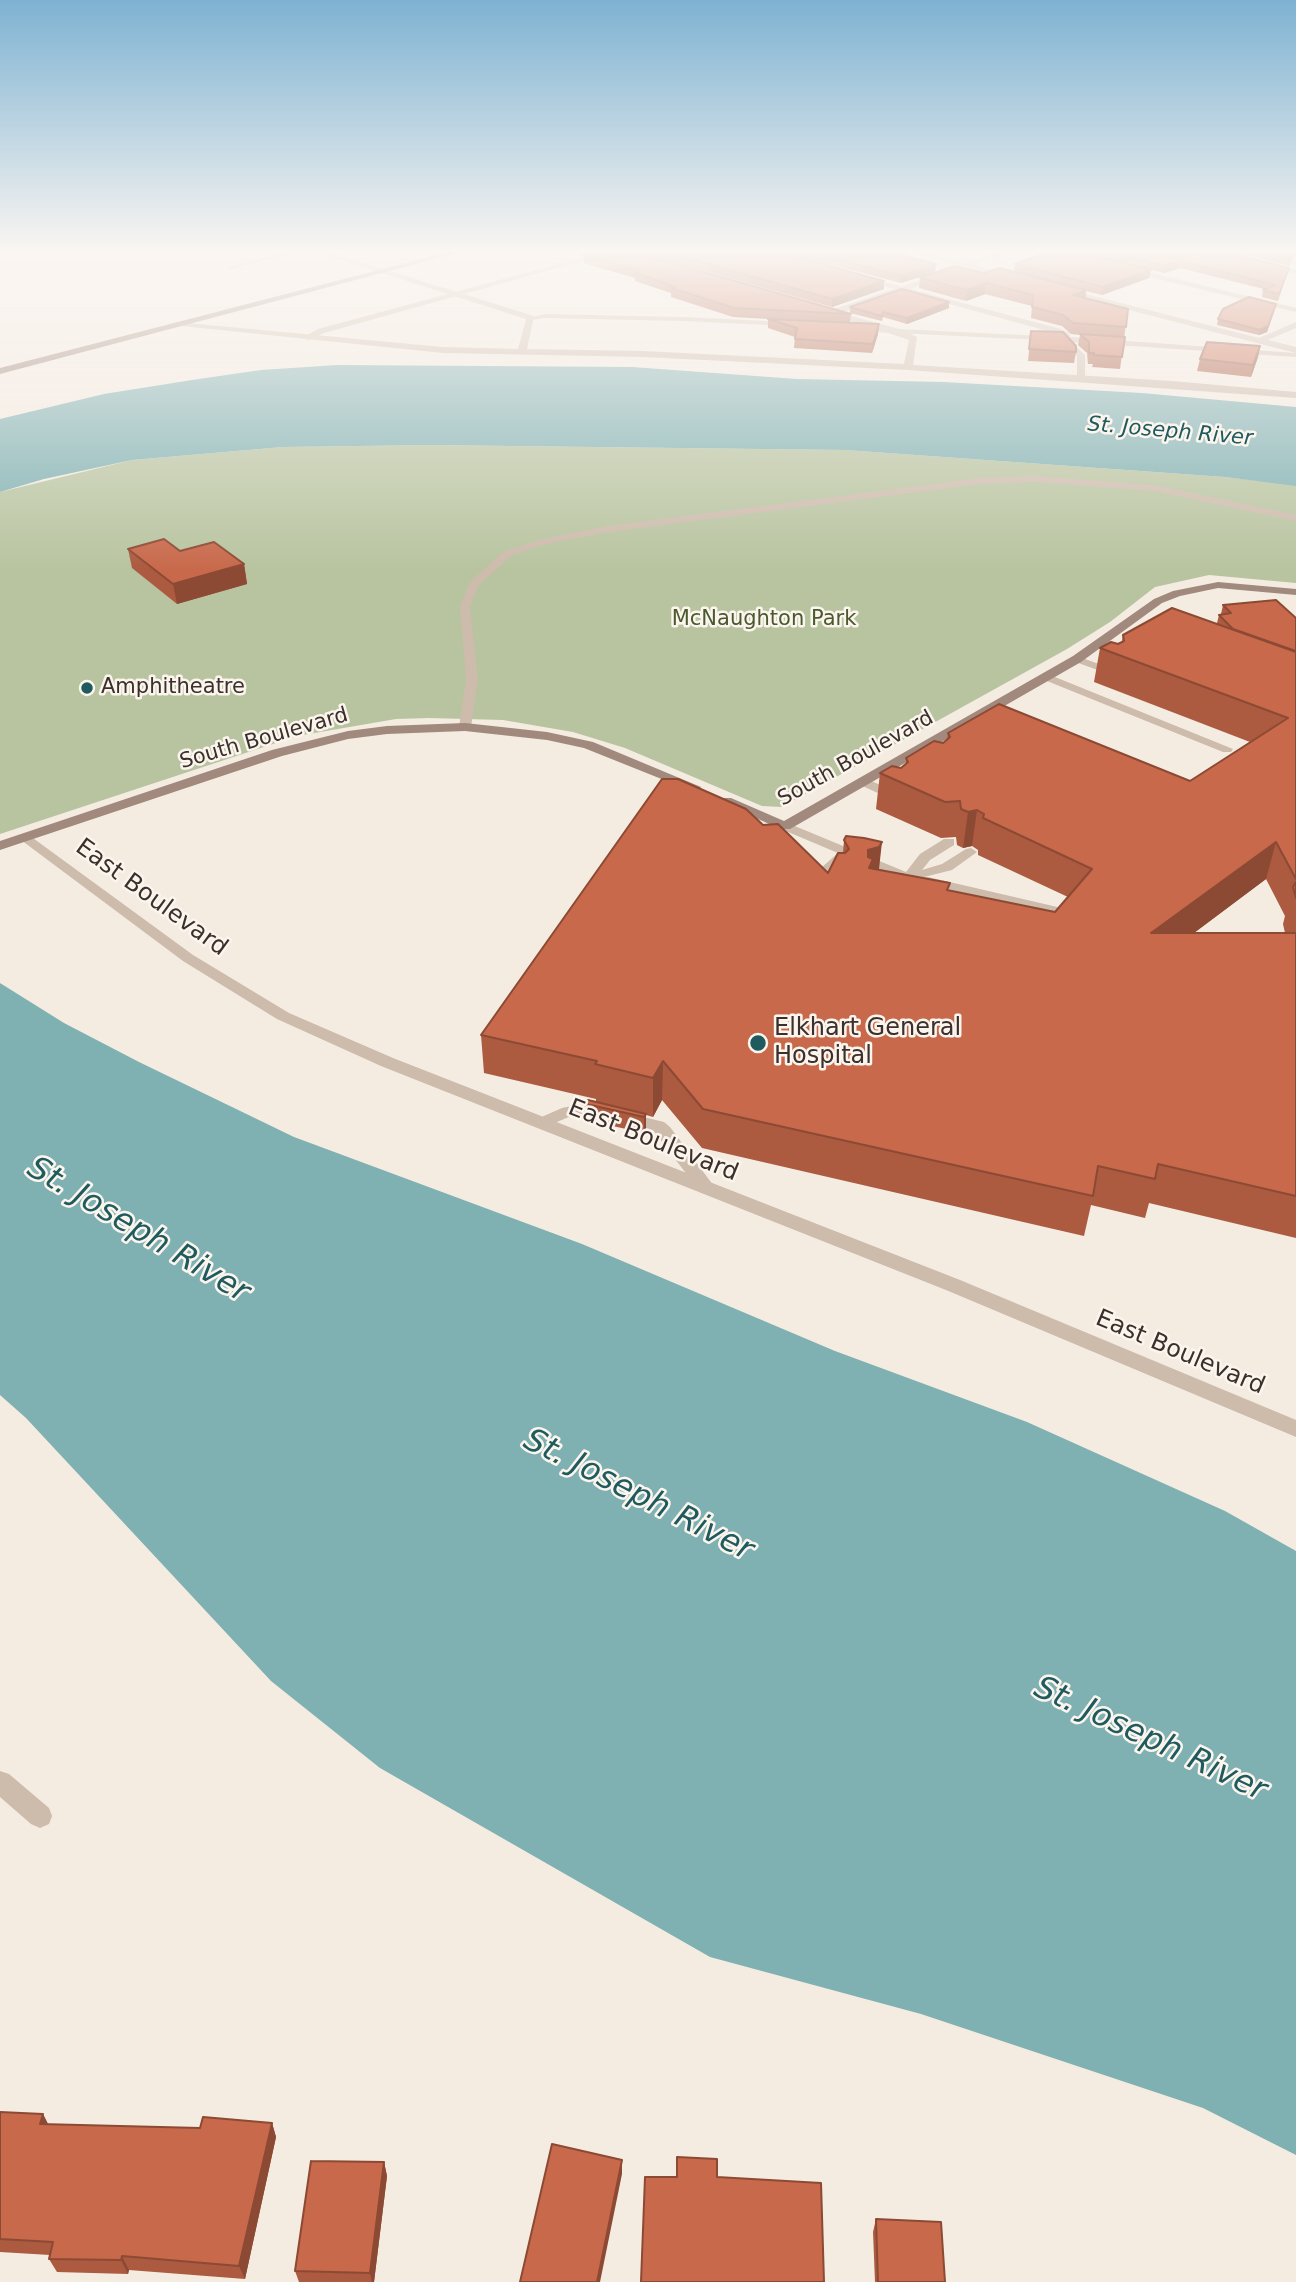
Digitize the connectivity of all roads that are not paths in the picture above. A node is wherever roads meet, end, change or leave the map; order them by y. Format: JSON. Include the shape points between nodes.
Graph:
{"nodes":[{"id":1,"x":52,"y":357,"type":"edge"},
{"id":2,"x":714,"y":357,"type":"edge"},
{"id":3,"x":910,"y":357,"type":"edge"},
{"id":4,"x":1081,"y":357,"type":"edge"},
{"id":5,"x":908,"y":367,"type":"junction"},
{"id":6,"x":0,"y":371,"type":"edge"},
{"id":7,"x":1082,"y":378,"type":"junction"},
{"id":8,"x":1296,"y":395,"type":"edge"},
{"id":9,"x":1296,"y":517,"type":"edge"},
{"id":10,"x":1296,"y":592,"type":"edge"},
{"id":11,"x":1077,"y":659,"type":"junction"},
{"id":12,"x":1111,"y":672,"type":"edge"},
{"id":13,"x":1046,"y":677,"type":"junction"},
{"id":14,"x":465,"y":727,"type":"junction"},
{"id":15,"x":1227,"y":749,"type":"dead end"},
{"id":16,"x":862,"y":782,"type":"junction"},
{"id":17,"x":896,"y":797,"type":"edge"},
{"id":18,"x":785,"y":826,"type":"junction"},
{"id":19,"x":26,"y":837,"type":"junction"},
{"id":20,"x":950,"y":842,"type":"dead end"},
{"id":21,"x":0,"y":846,"type":"edge"},
{"id":22,"x":847,"y":852,"type":"junction"},
{"id":23,"x":971,"y":852,"type":"dead end"},
{"id":24,"x":909,"y":877,"type":"junction"},
{"id":25,"x":837,"y":884,"type":"edge"},
{"id":26,"x":892,"y":887,"type":"edge"},
{"id":27,"x":953,"y":902,"type":"edge"},
{"id":28,"x":1052,"y":929,"type":"edge"},
{"id":29,"x":543,"y":1123,"type":"junction"},
{"id":30,"x":708,"y":1189,"type":"junction"},
{"id":31,"x":1296,"y":1429,"type":"edge"},
{"id":32,"x":0,"y":1782,"type":"edge"},
{"id":33,"x":40,"y":1816,"type":"dead end"}],
"edges":[{"from":1,"to":6,"type":"street"},
{"from":2,"to":5,"type":"street"},
{"from":3,"to":5,"type":"street"},
{"from":4,"to":7,"type":"lane"},
{"from":5,"to":7,"type":"street"},
{"from":7,"to":8,"type":"street"},
{"from":9,"to":14,"type":"lane","via":[[1154,488],[1036,479],[980,481],[607,528],[540,543],[507,554],[473,585],[465,607],[472,680]]},
{"from":10,"to":11,"type":"street","name":"South Boulevard","via":[[1242,585],[1195,588],[1158,601],[1145,618]]},
{"from":11,"to":12,"type":"lane"},
{"from":11,"to":13,"type":"street","name":"South Boulevard"},
{"from":13,"to":15,"type":"lane"},
{"from":13,"to":16,"type":"street","name":"South Boulevard","via":[[910,760]]},
{"from":14,"to":18,"type":"street","name":"South Boulevard","via":[[512,730],[588,746]]},
{"from":14,"to":19,"type":"street","name":"South Boulevard","via":[[387,730],[320,741]]},
{"from":16,"to":17,"type":"lane"},
{"from":16,"to":18,"type":"street","name":"South Boulevard"},
{"from":18,"to":22,"type":"lane"},
{"from":19,"to":21,"type":"street","name":"South Boulevard"},
{"from":19,"to":29,"type":"street","name":"East Boulevard","via":[[188,958],[283,1016]]},
{"from":20,"to":24,"type":"lane","via":[[925,857]]},
{"from":22,"to":24,"type":"lane"},
{"from":22,"to":25,"type":"lane","via":[[828,868]]},
{"from":23,"to":24,"type":"lane","via":[[947,867]]},
{"from":24,"to":26,"type":"lane"},
{"from":24,"to":27,"type":"lane"},
{"from":24,"to":28,"type":"lane","via":[[1066,913]]},
{"from":29,"to":30,"type":"street","name":"East Boulevard"},
{"from":29,"to":30,"type":"lane","via":[[586,1108],[658,1126],[678,1145]]},
{"from":30,"to":31,"type":"street","name":"East Boulevard"},
{"from":32,"to":33,"type":"street"}]}
